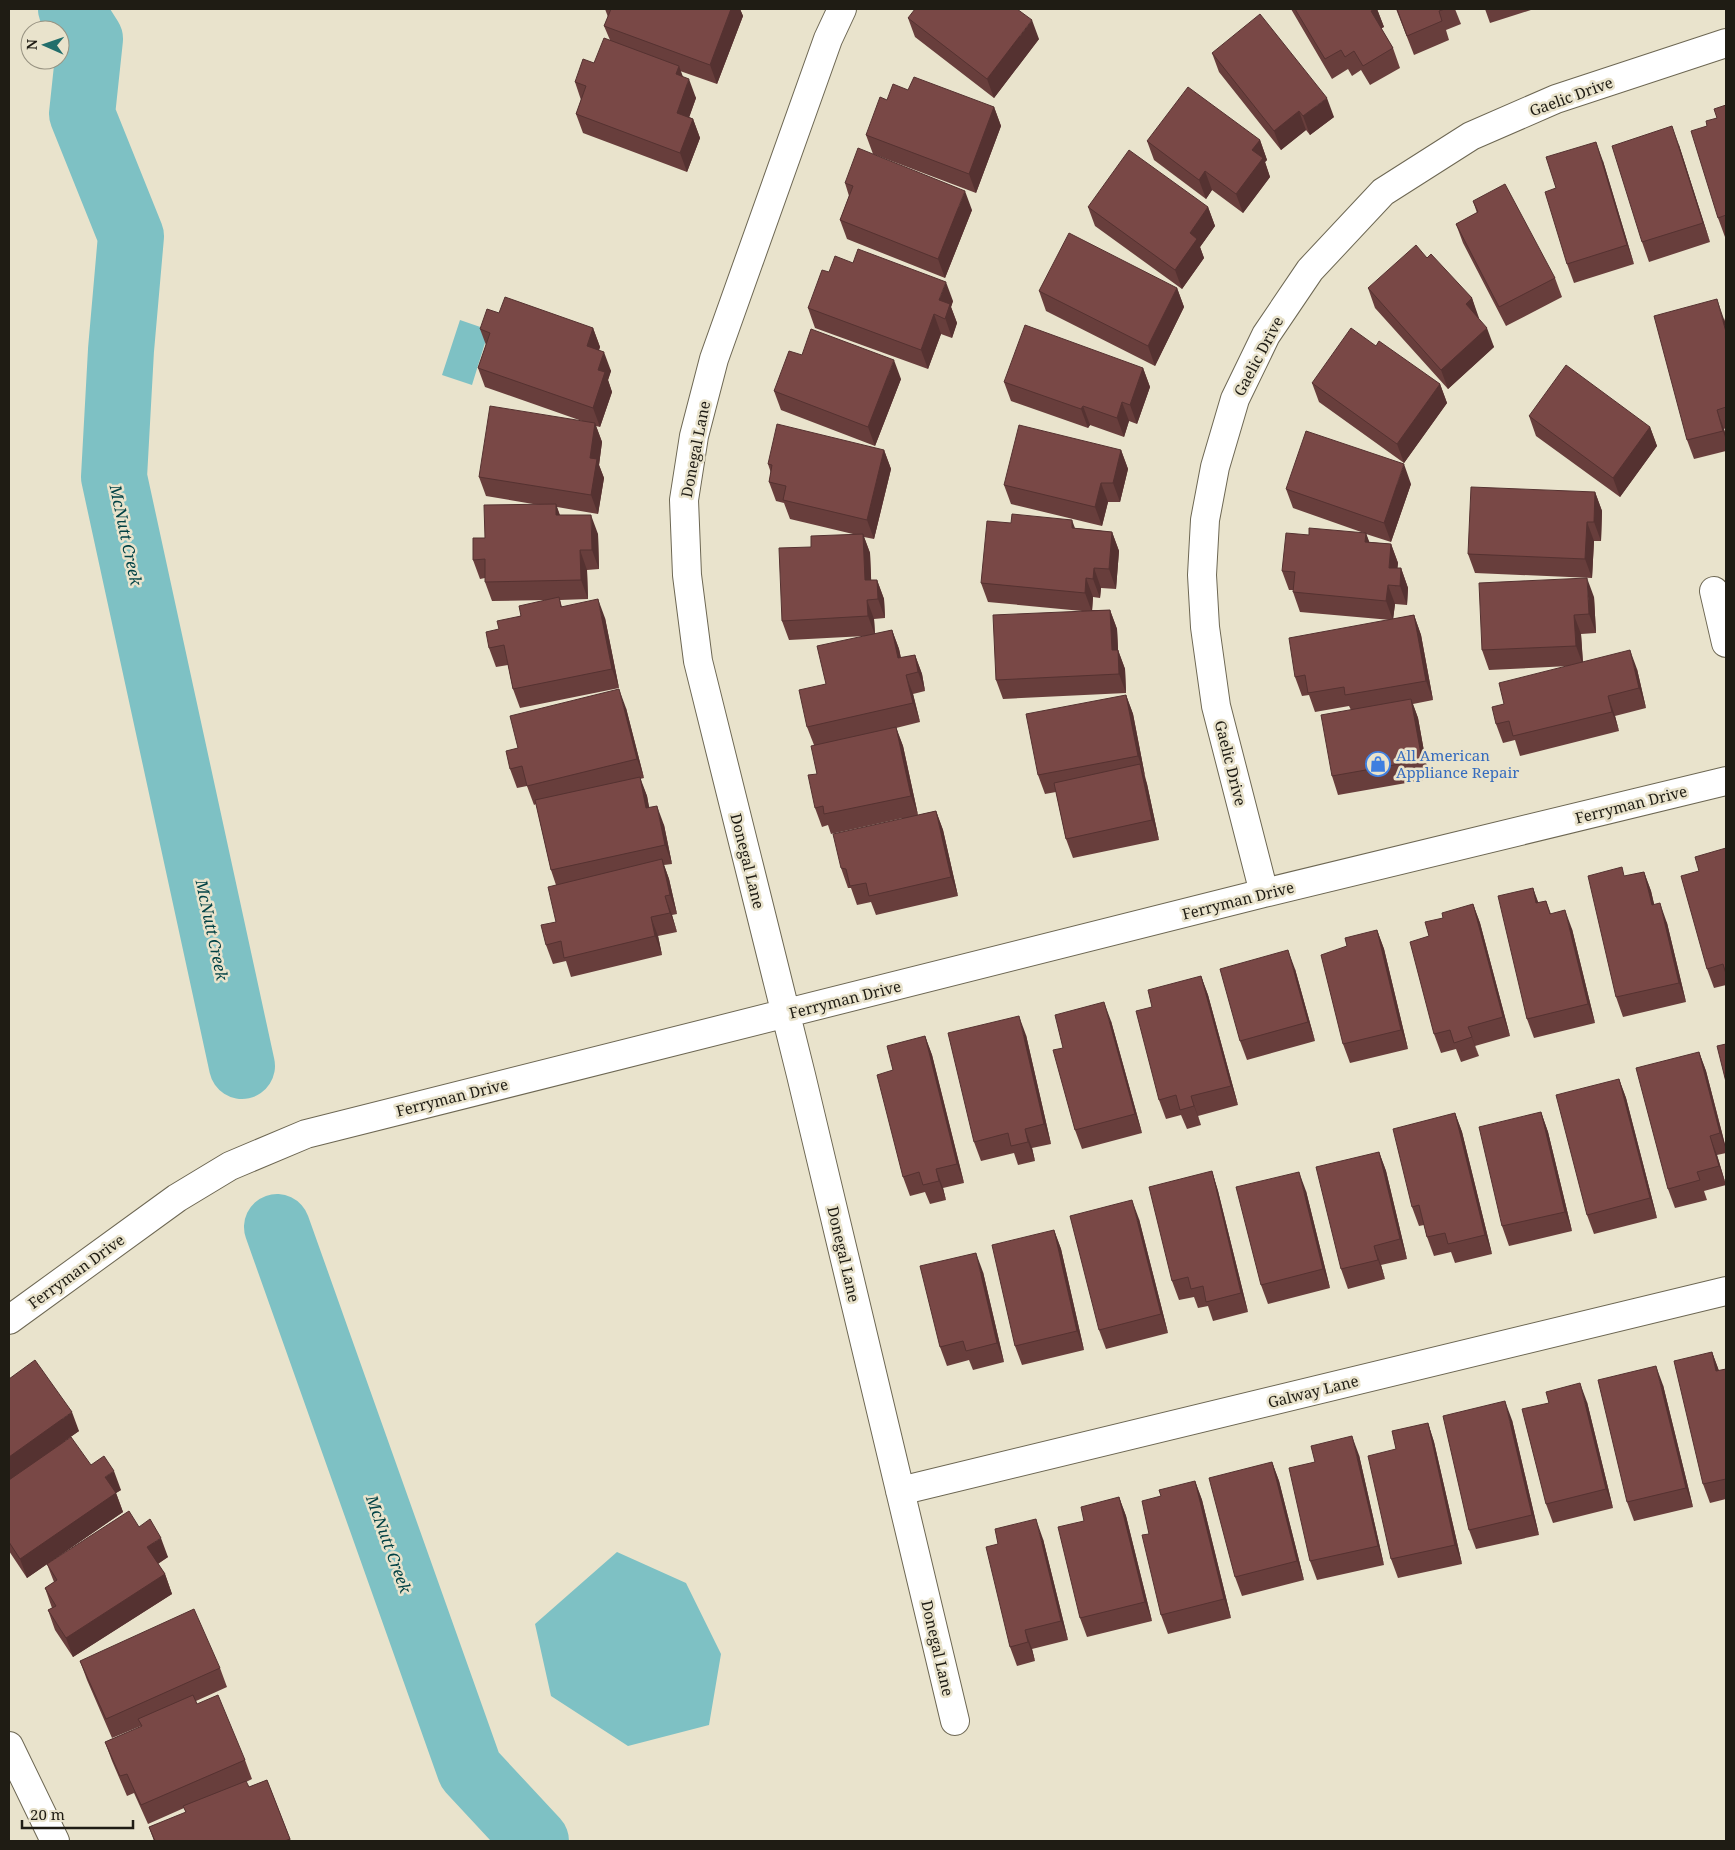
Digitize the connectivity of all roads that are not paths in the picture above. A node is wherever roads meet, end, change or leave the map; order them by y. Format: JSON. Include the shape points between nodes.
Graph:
{"nodes":[{"id":1,"x":842,"y":9,"type":"edge"},
{"id":2,"x":1726,"y":43,"type":"edge"},
{"id":3,"x":1714,"y":591,"type":"dead end"},
{"id":4,"x":1726,"y":643,"type":"edge"},
{"id":5,"x":1726,"y":781,"type":"edge"},
{"id":6,"x":1264,"y":893,"type":"junction"},
{"id":7,"x":786,"y":1014,"type":"junction"},
{"id":8,"x":1726,"y":1291,"type":"edge"},
{"id":9,"x":9,"y":1320,"type":"edge"},
{"id":10,"x":900,"y":1491,"type":"junction"},
{"id":11,"x":955,"y":1721,"type":"dead end"},
{"id":12,"x":9,"y":1746,"type":"edge"},
{"id":13,"x":55,"y":1841,"type":"edge"}],
"edges":[{"from":1,"to":7,"type":"street","name":"Donegal Lane","via":[[828,39],[714,359],[694,436],[684,500],[687,575],[698,661]]},
{"from":2,"to":6,"type":"street","name":"Gaelic Drive","via":[[1556,99],[1471,136],[1383,192],[1310,270],[1266,335],[1235,399],[1215,466],[1202,574],[1205,627],[1216,706]]},
{"from":3,"to":4,"type":"street"},
{"from":5,"to":6,"type":"street","name":"Ferryman Drive"},
{"from":6,"to":7,"type":"street","name":"Ferryman Drive"},
{"from":7,"to":9,"type":"street","name":"Ferryman Drive","via":[[306,1134],[230,1166],[177,1198]]},
{"from":7,"to":10,"type":"street","name":"Donegal Lane"},
{"from":8,"to":10,"type":"street","name":"Galway Lane"},
{"from":10,"to":11,"type":"street","name":"Donegal Lane"},
{"from":12,"to":13,"type":"street"}]}
